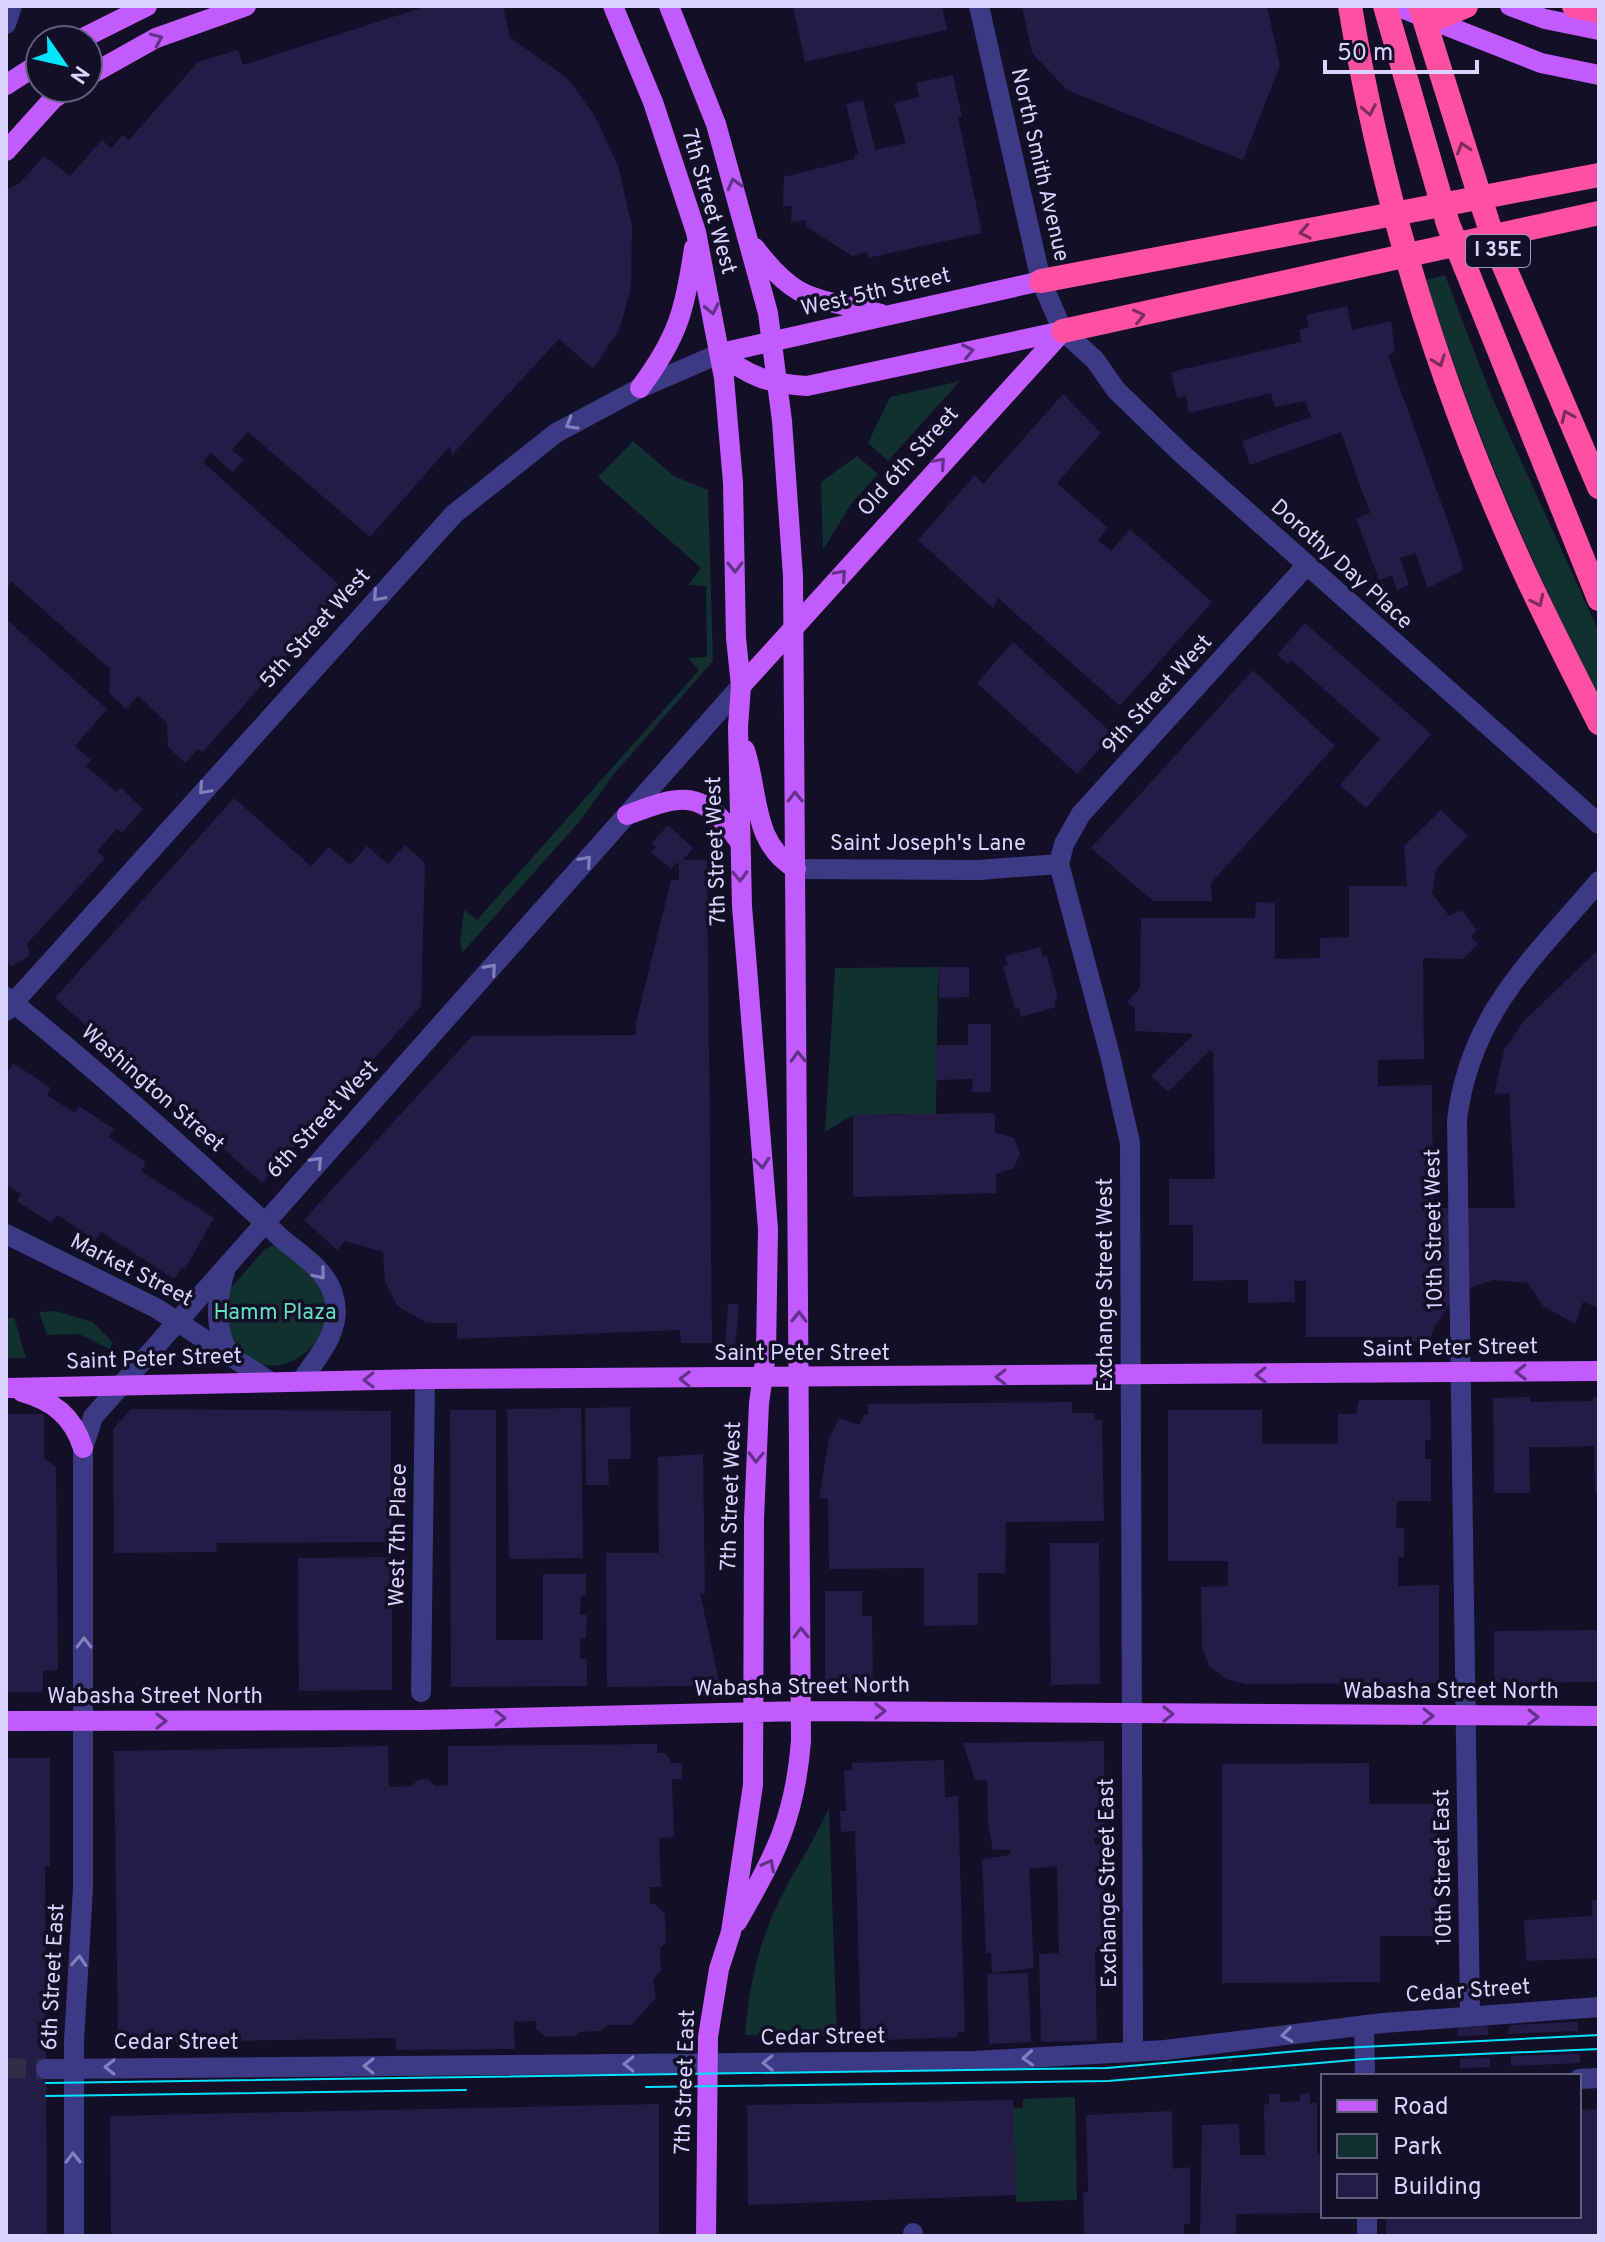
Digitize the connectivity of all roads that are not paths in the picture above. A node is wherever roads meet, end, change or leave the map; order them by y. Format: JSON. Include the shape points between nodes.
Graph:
{"nodes":[{"id":1,"x":12,"y":6,"type":"edge"},
{"id":2,"x":147,"y":6,"type":"edge"},
{"id":3,"x":246,"y":6,"type":"edge"},
{"id":4,"x":613,"y":6,"type":"edge"},
{"id":5,"x":669,"y":6,"type":"edge"},
{"id":6,"x":979,"y":6,"type":"edge"},
{"id":7,"x":1350,"y":6,"type":"edge"},
{"id":8,"x":1385,"y":6,"type":"edge"},
{"id":9,"x":1396,"y":6,"type":"edge"},
{"id":10,"x":1466,"y":6,"type":"edge"},
{"id":11,"x":1510,"y":6,"type":"edge"},
{"id":12,"x":1574,"y":6,"type":"edge"},
{"id":13,"x":1599,"y":11,"type":"edge"},
{"id":14,"x":1426,"y":13,"type":"edge"},
{"id":15,"x":6,"y":24,"type":"edge"},
{"id":16,"x":104,"y":28,"type":"edge"},
{"id":17,"x":1599,"y":30,"type":"edge"},
{"id":18,"x":104,"y":67,"type":"edge"},
{"id":19,"x":24,"y":73,"type":"edge"},
{"id":20,"x":1599,"y":75,"type":"edge"},
{"id":21,"x":6,"y":85,"type":"edge"},
{"id":22,"x":48,"y":104,"type":"edge"},
{"id":23,"x":6,"y":151,"type":"edge"},
{"id":24,"x":1599,"y":175,"type":"edge"},
{"id":25,"x":1599,"y":213,"type":"edge"},
{"id":26,"x":696,"y":232,"type":"junction"},
{"id":27,"x":747,"y":237,"type":"junction"},
{"id":28,"x":1041,"y":281,"type":"junction"},
{"id":29,"x":884,"y":315,"type":"junction"},
{"id":30,"x":1063,"y":331,"type":"junction"},
{"id":31,"x":773,"y":342,"type":"junction"},
{"id":32,"x":721,"y":353,"type":"junction"},
{"id":33,"x":778,"y":385,"type":"junction"},
{"id":34,"x":640,"y":388,"type":"junction"},
{"id":35,"x":1549,"y":475,"type":"junction"},
{"id":36,"x":1599,"y":487,"type":"edge"},
{"id":37,"x":1306,"y":566,"type":"junction"},
{"id":38,"x":1599,"y":575,"type":"edge"},
{"id":39,"x":1599,"y":599,"type":"edge"},
{"id":40,"x":794,"y":627,"type":"junction"},
{"id":41,"x":741,"y":686,"type":"junction"},
{"id":42,"x":1599,"y":723,"type":"edge"},
{"id":43,"x":738,"y":727,"type":"junction"},
{"id":44,"x":627,"y":815,"type":"junction"},
{"id":45,"x":1599,"y":824,"type":"edge"},
{"id":46,"x":739,"y":841,"type":"junction"},
{"id":47,"x":1059,"y":864,"type":"junction"},
{"id":48,"x":796,"y":869,"type":"junction"},
{"id":49,"x":1599,"y":881,"type":"edge"},
{"id":50,"x":8,"y":1004,"type":"edge"},
{"id":51,"x":264,"y":1220,"type":"junction"},
{"id":52,"x":6,"y":1234,"type":"edge"},
{"id":53,"x":229,"y":1259,"type":"junction"},
{"id":54,"x":177,"y":1320,"type":"junction"},
{"id":55,"x":230,"y":1355,"type":"junction"},
{"id":56,"x":1599,"y":1371,"type":"edge"},
{"id":57,"x":1462,"y":1372,"type":"junction"},
{"id":58,"x":1129,"y":1376,"type":"junction"},
{"id":59,"x":799,"y":1378,"type":"junction"},
{"id":60,"x":425,"y":1379,"type":"junction"},
{"id":61,"x":763,"y":1379,"type":"junction"},
{"id":62,"x":269,"y":1381,"type":"junction"},
{"id":63,"x":301,"y":1381,"type":"junction"},
{"id":64,"x":119,"y":1385,"type":"junction"},
{"id":65,"x":7,"y":1388,"type":"edge"},
{"id":66,"x":83,"y":1448,"type":"junction"},
{"id":67,"x":421,"y":1692,"type":"dead end"},
{"id":68,"x":802,"y":1711,"type":"junction"},
{"id":69,"x":754,"y":1712,"type":"junction"},
{"id":70,"x":1131,"y":1714,"type":"junction"},
{"id":71,"x":1599,"y":1716,"type":"edge"},
{"id":72,"x":1466,"y":1717,"type":"junction"},
{"id":73,"x":6,"y":1721,"type":"edge"},
{"id":74,"x":83,"y":1721,"type":"junction"},
{"id":75,"x":731,"y":1932,"type":"junction"},
{"id":76,"x":1599,"y":2007,"type":"edge"},
{"id":77,"x":1470,"y":2016,"type":"junction"},
{"id":78,"x":1364,"y":2025,"type":"junction"},
{"id":79,"x":1133,"y":2051,"type":"junction"},
{"id":80,"x":707,"y":2064,"type":"junction"},
{"id":81,"x":73,"y":2067,"type":"junction"},
{"id":82,"x":46,"y":2069,"type":"tunnel mouth"},
{"id":83,"x":1365,"y":2074,"type":"edge"},
{"id":84,"x":74,"y":2236,"type":"edge"},
{"id":85,"x":706,"y":2236,"type":"edge"}],
"edges":[{"from":1,"to":15,"type":"street"},
{"from":2,"to":16,"type":"main road"},
{"from":18,"to":3,"type":"main road","one_way":true,"via":[[156,38]]},
{"from":4,"to":26,"type":"main road","name":"7th Street West","via":[[653,102]]},
{"from":27,"to":5,"type":"main road","name":"7th Street West","one_way":true,"via":[[716,124]]},
{"from":6,"to":28,"type":"street","name":"North Smith Avenue"},
{"from":7,"to":42,"type":"highway","one_way":true,"via":[[1381,163],[1433,343],[1509,538]]},
{"from":8,"to":35,"type":"highway","number":"I 35E","via":[[1448,224]]},
{"from":9,"to":14,"type":"main road"},
{"from":10,"to":14,"type":"highway"},
{"from":11,"to":17,"type":"main road"},
{"from":12,"to":13,"type":"highway"},
{"from":14,"to":20,"type":"main road","via":[[1541,63]]},
{"from":36,"to":14,"type":"highway","number":"I 35E","one_way":true,"via":[[1495,245]]},
{"from":19,"to":21,"type":"main road"},
{"from":22,"to":23,"type":"main road"},
{"from":24,"to":28,"type":"highway","one_way":true},
{"from":30,"to":25,"type":"highway","one_way":true},
{"from":26,"to":32,"type":"main road","name":"7th Street West","one_way":true},
{"from":26,"to":34,"type":"main road","via":[[681,320]]},
{"from":27,"to":29,"type":"main road","via":[[778,278],[802,296]]},
{"from":27,"to":31,"type":"main road","name":"7th Street West"},
{"from":28,"to":29,"type":"main road","name":"West 5th Street"},
{"from":28,"to":30,"type":"street","name":"North Smith Avenue"},
{"from":29,"to":31,"type":"main road","name":"West 5th Street"},
{"from":33,"to":30,"type":"main road","one_way":true,"via":[[807,386]]},
{"from":30,"to":37,"type":"street","name":"Dorothy Day Place","via":[[1159,432]]},
{"from":40,"to":30,"type":"main road","name":"Old 6th Street","one_way":true},
{"from":31,"to":32,"type":"main road","name":"West 5th Street"},
{"from":31,"to":33,"type":"main road","name":"7th Street West"},
{"from":32,"to":33,"type":"main road","via":[[741,371]]},
{"from":32,"to":34,"type":"street","name":"5th Street West"},
{"from":32,"to":41,"type":"main road","name":"7th Street West","one_way":true,"via":[[733,483]]},
{"from":33,"to":40,"type":"main road","name":"7th Street West"},
{"from":34,"to":50,"type":"street","name":"5th Street West","one_way":true,"via":[[556,433],[454,514]]},
{"from":35,"to":38,"type":"highway","number":"I 35E"},
{"from":35,"to":39,"type":"highway"},
{"from":37,"to":45,"type":"street","name":"Dorothy Day Place"},
{"from":37,"to":47,"type":"street","name":"9th Street West","via":[[1081,814]]},
{"from":40,"to":41,"type":"main road","name":"6th Street West"},
{"from":48,"to":40,"type":"main road","name":"7th Street West","one_way":true},
{"from":41,"to":43,"type":"main road","name":"7th Street West"},
{"from":41,"to":44,"type":"street","name":"6th Street West"},
{"from":43,"to":46,"type":"main road","name":"7th Street West"},
{"from":43,"to":48,"type":"main road","via":[[755,783],[759,825],[770,849]]},
{"from":44,"to":46,"type":"main road","via":[[672,798],[697,800],[720,814]]},
{"from":51,"to":44,"type":"street","name":"6th Street West","one_way":true},
{"from":46,"to":61,"type":"main road","name":"7th Street West","one_way":true,"via":[[768,1229]]},
{"from":47,"to":48,"type":"street","name":"Saint Joseph's Lane","via":[[979,870]]},
{"from":47,"to":58,"type":"street","name":"Exchange Street West","via":[[1130,1143]]},
{"from":59,"to":48,"type":"main road","name":"7th Street West","one_way":true},
{"from":49,"to":57,"type":"street","name":"10th Street West","via":[[1506,990],[1470,1055],[1457,1120]]},
{"from":50,"to":51,"type":"street","name":"Washington Street"},
{"from":51,"to":53,"type":"street","name":"6th Street West"},
{"from":51,"to":63,"type":"street","one_way":true,"via":[[319,1270],[334,1295],[331,1338]]},
{"from":52,"to":54,"type":"street","name":"Market Street"},
{"from":53,"to":54,"type":"street","name":"6th Street West"},
{"from":53,"to":55,"type":"street","name":"Market Street","via":[[217,1306],[219,1332]]},
{"from":54,"to":55,"type":"street","name":"Market Street"},
{"from":54,"to":64,"type":"street","name":"6th Street West"},
{"from":55,"to":62,"type":"street","name":"Market Street"},
{"from":56,"to":57,"type":"main road","name":"Saint Peter Street","one_way":true},
{"from":57,"to":58,"type":"main road","name":"Saint Peter Street","one_way":true},
{"from":57,"to":72,"type":"street","name":"10th Street West"},
{"from":58,"to":59,"type":"main road","name":"Saint Peter Street","one_way":true},
{"from":58,"to":70,"type":"street","name":"Exchange Street West"},
{"from":59,"to":61,"type":"main road","name":"Saint Peter Street"},
{"from":68,"to":59,"type":"main road","name":"7th Street West","one_way":true},
{"from":61,"to":60,"type":"main road","name":"Saint Peter Street","one_way":true},
{"from":60,"to":63,"type":"main road","name":"Saint Peter Street","one_way":true},
{"from":60,"to":67,"type":"street","name":"West 7th Place"},
{"from":61,"to":69,"type":"main road","name":"7th Street West","one_way":true,"via":[[754,1519]]},
{"from":62,"to":63,"type":"main road","name":"Saint Peter Street"},
{"from":62,"to":64,"type":"main road","name":"Saint Peter Street"},
{"from":64,"to":65,"type":"main road","name":"Saint Peter Street"},
{"from":64,"to":66,"type":"street","name":"6th Street West","via":[[93,1417]]},
{"from":65,"to":66,"type":"main road","via":[[43,1398],[65,1414]]},
{"from":74,"to":66,"type":"street","name":"6th Street West","one_way":true},
{"from":68,"to":69,"type":"main road","name":"Wabasha Street North"},
{"from":68,"to":70,"type":"main road","name":"Wabasha Street North","one_way":true},
{"from":75,"to":68,"type":"main road","name":"7th Street East","one_way":true,"via":[[788,1824],[798,1785]]},
{"from":74,"to":69,"type":"main road","name":"Wabasha Street North","one_way":true},
{"from":69,"to":75,"type":"main road","name":"7th Street East","via":[[750,1811]]},
{"from":70,"to":72,"type":"main road","name":"Wabasha Street North","one_way":true},
{"from":70,"to":79,"type":"street","name":"Exchange Street East"},
{"from":72,"to":71,"type":"main road","name":"Wabasha Street North","one_way":true},
{"from":72,"to":77,"type":"street","name":"10th Street East"},
{"from":73,"to":74,"type":"main road","name":"Wabasha Street North"},
{"from":81,"to":74,"type":"street","name":"6th Street East","one_way":true,"via":[[83,1888]]},
{"from":75,"to":80,"type":"main road","name":"7th Street East","via":[[711,2011]]},
{"from":76,"to":77,"type":"street","name":"Cedar Street"},
{"from":77,"to":78,"type":"street","name":"Cedar Street"},
{"from":78,"to":79,"type":"street","name":"Cedar Street","one_way":true},
{"from":78,"to":83,"type":"street"},
{"from":79,"to":80,"type":"street","name":"Cedar Street","one_way":true,"via":[[974,2061]]},
{"from":80,"to":81,"type":"street","name":"Cedar Street","one_way":true},
{"from":80,"to":85,"type":"main road","name":"7th Street East"},
{"from":81,"to":82,"type":"street","name":"Cedar Street"},
{"from":84,"to":81,"type":"street","name":"6th Street East","one_way":true}]}
